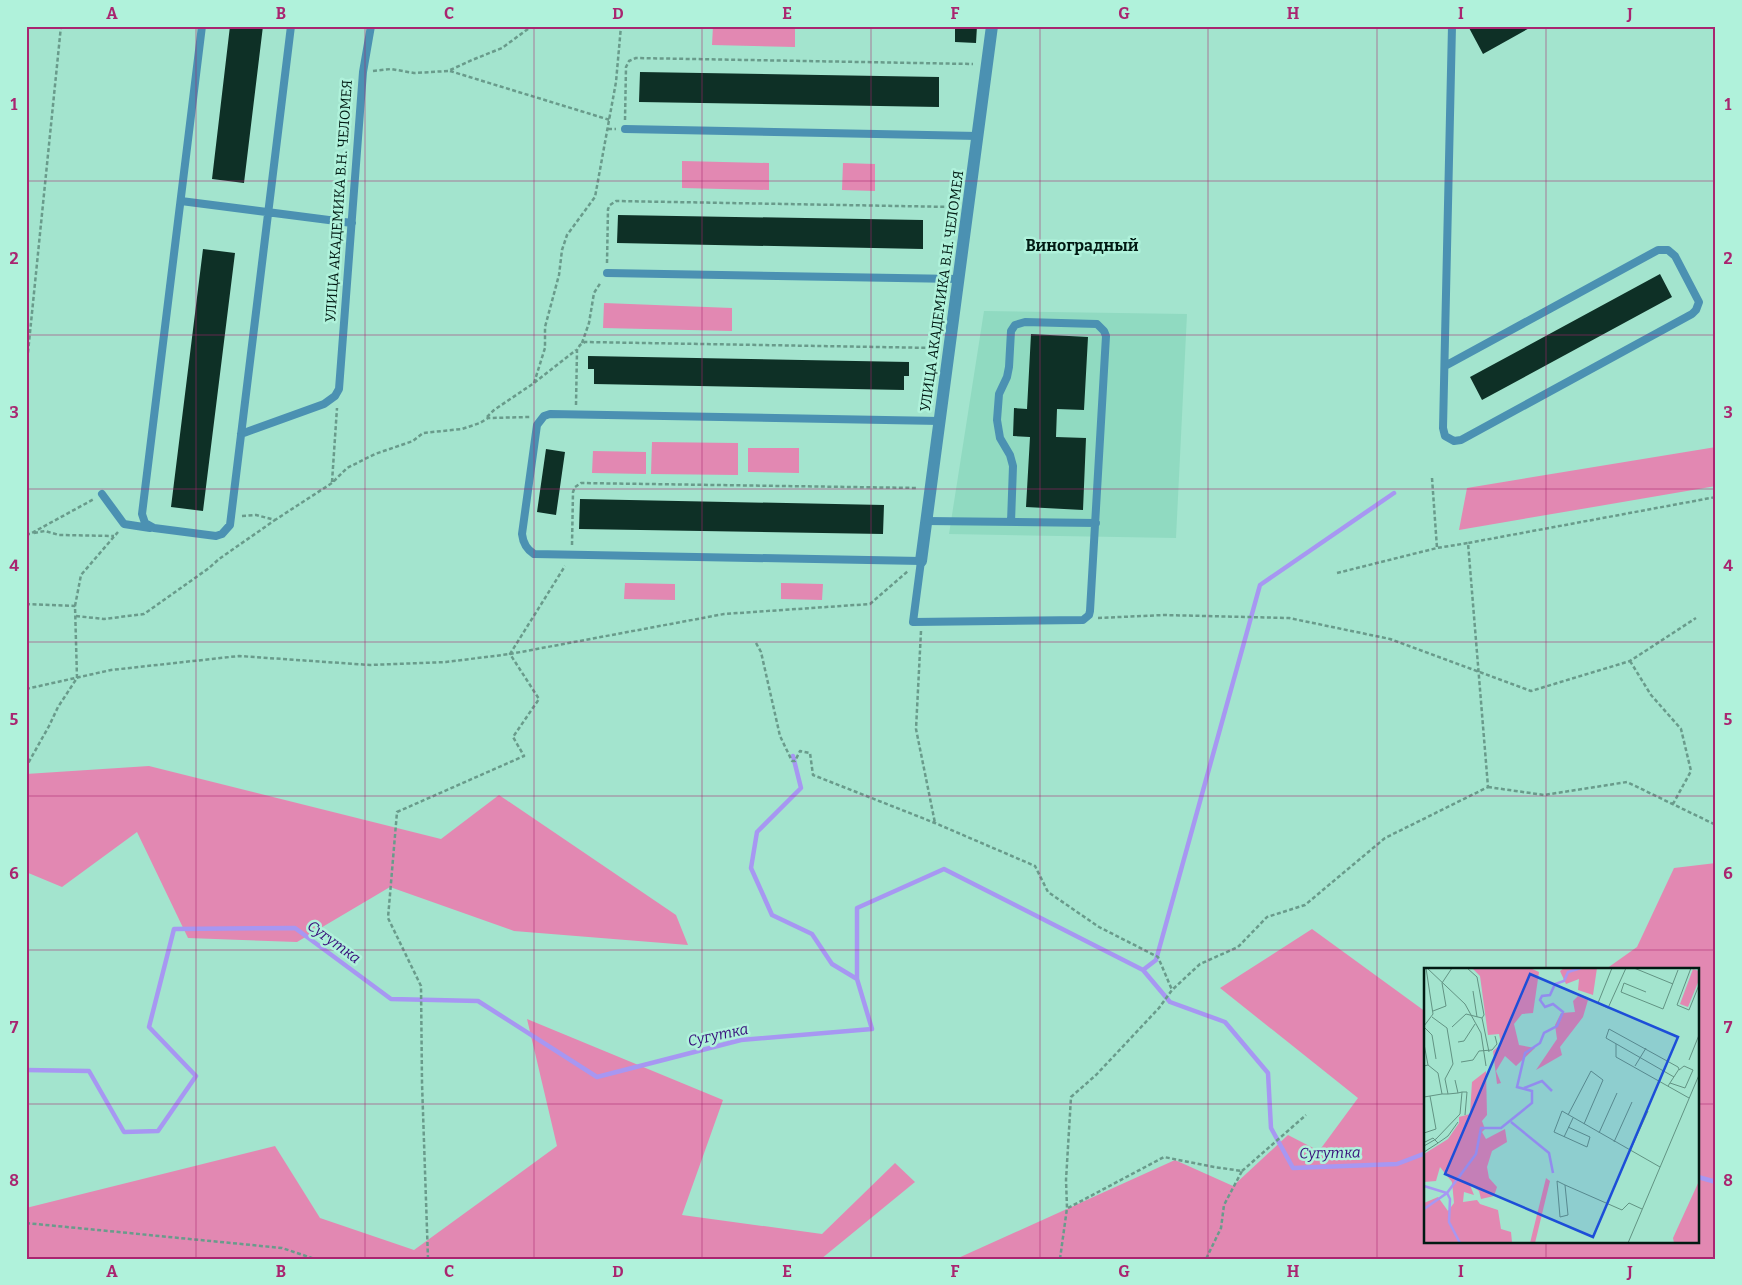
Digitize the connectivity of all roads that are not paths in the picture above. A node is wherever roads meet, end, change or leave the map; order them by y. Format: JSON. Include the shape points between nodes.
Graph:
{"nodes":[{"id":1,"x":202,"y":26,"type":"edge"},
{"id":2,"x":292,"y":26,"type":"edge"},
{"id":3,"x":371,"y":26,"type":"edge"},
{"id":4,"x":992,"y":26,"type":"edge"},
{"id":5,"x":1452,"y":26,"type":"edge"},
{"id":6,"x":625,"y":129,"type":"road end"},
{"id":7,"x":978,"y":136,"type":"junction"},
{"id":8,"x":181,"y":201,"type":"junction"},
{"id":9,"x":268,"y":212,"type":"junction"},
{"id":10,"x":352,"y":223,"type":"junction"},
{"id":11,"x":607,"y":273,"type":"road end"},
{"id":12,"x":958,"y":279,"type":"junction"},
{"id":13,"x":1444,"y":366,"type":"junction"},
{"id":14,"x":940,"y":420,"type":"junction"},
{"id":15,"x":241,"y":434,"type":"junction"},
{"id":16,"x":102,"y":494,"type":"road end"},
{"id":17,"x":927,"y":521,"type":"junction"},
{"id":18,"x":1011,"y":522,"type":"junction"},
{"id":19,"x":1096,"y":523,"type":"junction"},
{"id":20,"x":154,"y":528,"type":"junction"},
{"id":21,"x":920,"y":561,"type":"junction"}],
"edges":[{"from":1,"to":8,"type":"lane"},
{"from":2,"to":9,"type":"lane"},
{"from":3,"to":10,"type":"lane","name":"УЛИЦА АКАДЕМИКА В.Н. ЧЕЛОМЕЯ","via":[[364,72]]},
{"from":4,"to":7,"type":"street","name":"УЛИЦА АКАДЕМИКА В.Н. ЧЕЛОМЕЯ"},
{"from":5,"to":13,"type":"lane"},
{"from":6,"to":7,"type":"lane"},
{"from":7,"to":12,"type":"street","name":"УЛИЦА АКАДЕМИКА В.Н. ЧЕЛОМЕЯ"},
{"from":8,"to":9,"type":"lane"},
{"from":8,"to":20,"type":"lane","via":[[142,514],[144,523]]},
{"from":9,"to":10,"type":"lane"},
{"from":9,"to":15,"type":"lane"},
{"from":10,"to":15,"type":"lane","name":"УЛИЦА АКАДЕМИКА В.Н. ЧЕЛОМЕЯ","via":[[339,389],[324,404]]},
{"from":11,"to":12,"type":"lane"},
{"from":12,"to":14,"type":"street","name":"УЛИЦА АКАДЕМИКА В.Н. ЧЕЛОМЕЯ"},
{"from":13,"to":13,"type":"lane","via":[[1445,436],[1449,440],[1461,440],[1692,314],[1699,302],[1672,253],[1658,250]]},
{"from":14,"to":17,"type":"street","name":"УЛИЦА АКАДЕМИКА В.Н. ЧЕЛОМЕЯ"},
{"from":14,"to":21,"type":"lane","via":[[550,414],[540,420],[536,430],[522,534],[526,546],[534,554]]},
{"from":15,"to":20,"type":"lane","via":[[230,525],[226,530],[216,536]]},
{"from":16,"to":20,"type":"lane","via":[[124,524]]},
{"from":17,"to":18,"type":"lane"},
{"from":17,"to":21,"type":"street","name":"УЛИЦА АКАДЕМИКА В.Н. ЧЕЛОМЕЯ"},
{"from":18,"to":19,"type":"lane"},
{"from":18,"to":19,"type":"lane","via":[[1013,466],[998,428],[998,404],[1008,372],[1011,332],[1015,325],[1024,322],[1093,323],[1106,336]]},
{"from":19,"to":21,"type":"lane","via":[[1090,611],[1087,618],[1078,621],[913,622]]}]}
